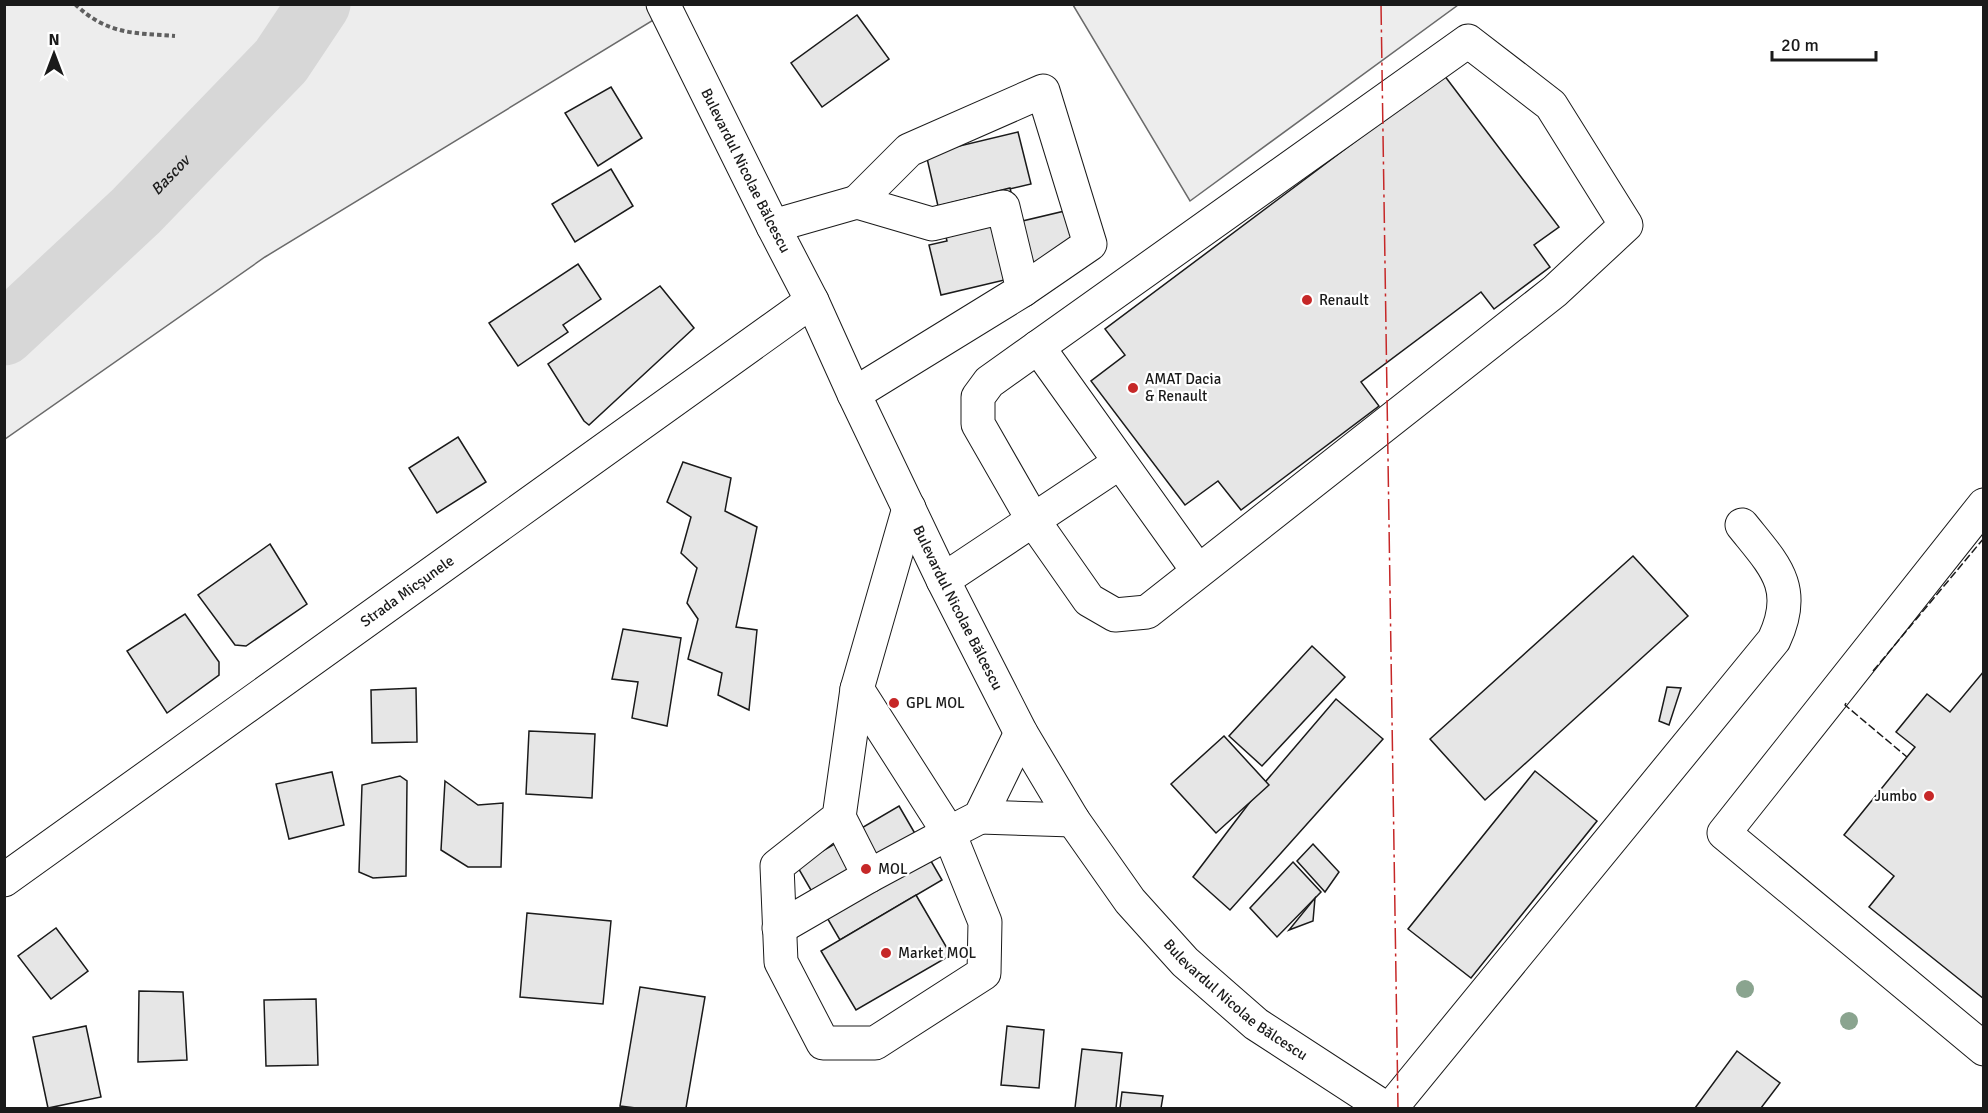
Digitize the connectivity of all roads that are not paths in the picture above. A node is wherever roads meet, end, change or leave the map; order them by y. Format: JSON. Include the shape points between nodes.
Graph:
{"nodes":[{"id":1,"x":663,"y":4,"type":"edge"},
{"id":2,"x":857,"y":202,"type":"junction"},
{"id":3,"x":773,"y":226,"type":"junction"},
{"id":4,"x":1023,"y":290,"type":"junction"},
{"id":5,"x":812,"y":301,"type":"junction"},
{"id":6,"x":1038,"y":347,"type":"junction"},
{"id":7,"x":854,"y":394,"type":"junction"},
{"id":8,"x":1119,"y":463,"type":"junction"},
{"id":9,"x":1983,"y":505,"type":"edge"},
{"id":10,"x":909,"y":508,"type":"junction"},
{"id":11,"x":1033,"y":520,"type":"junction"},
{"id":12,"x":1742,"y":525,"type":"dead end"},
{"id":13,"x":1198,"y":571,"type":"junction"},
{"id":14,"x":943,"y":580,"type":"junction"},
{"id":15,"x":857,"y":689,"type":"junction"},
{"id":16,"x":1021,"y":733,"type":"junction"},
{"id":17,"x":839,"y":817,"type":"junction"},
{"id":18,"x":980,"y":817,"type":"junction"},
{"id":19,"x":1073,"y":820,"type":"junction"},
{"id":20,"x":949,"y":833,"type":"junction"},
{"id":21,"x":868,"y":876,"type":"junction"},
{"id":22,"x":4,"y":880,"type":"edge"},
{"id":23,"x":779,"y":928,"type":"junction"},
{"id":24,"x":1983,"y":1049,"type":"edge"},
{"id":25,"x":1385,"y":1108,"type":"edge"},
{"id":26,"x":1390,"y":1108,"type":"edge"}],
"edges":[{"from":1,"to":3,"type":"main road","name":"Bulevardul Nicolae Bălcescu"},
{"from":2,"to":3,"type":"main road"},
{"from":2,"to":4,"type":"main road","via":[[932,224],[1003,207]]},
{"from":2,"to":4,"type":"main road","via":[[909,150],[1043,91],[1090,244]]},
{"from":3,"to":5,"type":"main road","name":"Bulevardul Nicolae Bălcescu"},
{"from":4,"to":7,"type":"main road"},
{"from":5,"to":7,"type":"main road","name":"Bulevardul Nicolae Bălcescu"},
{"from":5,"to":22,"type":"main road","name":"Strada Micșunele"},
{"from":6,"to":8,"type":"main road"},
{"from":6,"to":11,"type":"main road","via":[[989,382],[978,397],[978,424]]},
{"from":6,"to":13,"type":"main road","via":[[1468,41],[1551,105],[1626,225],[1555,291]]},
{"from":7,"to":10,"type":"main road","name":"Bulevardul Nicolae Bălcescu"},
{"from":8,"to":11,"type":"main road"},
{"from":8,"to":13,"type":"main road"},
{"from":9,"to":24,"type":"main road","via":[[1724,833]]},
{"from":10,"to":14,"type":"main road","name":"Bulevardul Nicolae Bălcescu"},
{"from":10,"to":15,"type":"main road"},
{"from":11,"to":13,"type":"main road","via":[[1089,600],[1115,615],[1147,612]]},
{"from":11,"to":14,"type":"main road"},
{"from":12,"to":26,"type":"main road","via":[[1777,569],[1782,582],[1784,608],[1774,640]]},
{"from":14,"to":16,"type":"main road","name":"Bulevardul Nicolae Bălcescu"},
{"from":15,"to":17,"type":"main road"},
{"from":15,"to":20,"type":"main road"},
{"from":16,"to":18,"type":"main road"},
{"from":16,"to":19,"type":"main road","name":"Bulevardul Nicolae Bălcescu"},
{"from":17,"to":21,"type":"main road"},
{"from":17,"to":23,"type":"main road","via":[[777,866]]},
{"from":18,"to":19,"type":"main road"},
{"from":18,"to":20,"type":"main road"},
{"from":19,"to":25,"type":"main road","name":"Bulevardul Nicolae Bălcescu","via":[[1130,901],[1185,962],[1256,1024]]},
{"from":20,"to":21,"type":"main road"},
{"from":20,"to":23,"type":"main road","via":[[985,922],[984,973],[875,1043],[823,1043],[781,962]]},
{"from":21,"to":23,"type":"main road"}]}
